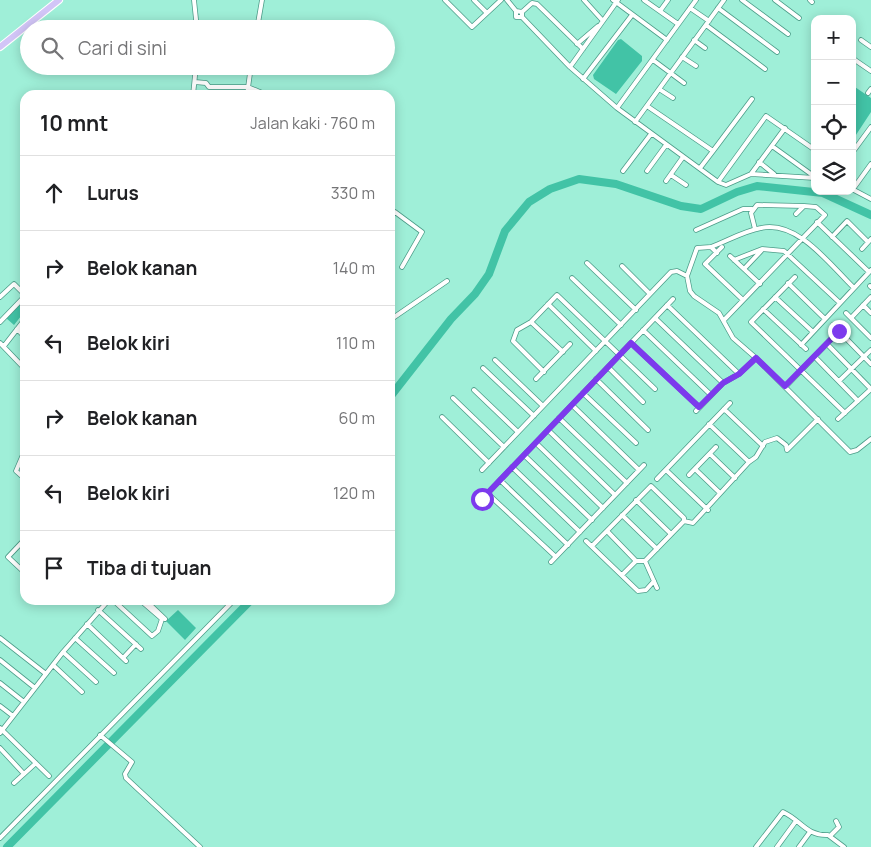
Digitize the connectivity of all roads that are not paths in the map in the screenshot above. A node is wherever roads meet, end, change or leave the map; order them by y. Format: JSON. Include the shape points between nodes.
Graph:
{"nodes":[{"id":1,"x":59,"y":0,"type":"edge"},
{"id":2,"x":194,"y":0,"type":"edge"},
{"id":3,"x":262,"y":0,"type":"edge"},
{"id":4,"x":445,"y":0,"type":"edge"},
{"id":5,"x":474,"y":0,"type":"edge"},
{"id":6,"x":501,"y":0,"type":"edge"},
{"id":7,"x":507,"y":0,"type":"edge"},
{"id":8,"x":584,"y":0,"type":"edge"},
{"id":9,"x":644,"y":0,"type":"edge"},
{"id":10,"x":668,"y":0,"type":"edge"},
{"id":11,"x":696,"y":0,"type":"edge"},
{"id":12,"x":724,"y":0,"type":"edge"},
{"id":13,"x":742,"y":0,"type":"edge"},
{"id":14,"x":775,"y":0,"type":"edge"},
{"id":15,"x":615,"y":1,"type":"edge"},
{"id":16,"x":690,"y":8,"type":"junction"},
{"id":17,"x":718,"y":8,"type":"junction"},
{"id":18,"x":516,"y":11,"type":"junction"},
{"id":19,"x":660,"y":11,"type":"junction"},
{"id":20,"x":487,"y":13,"type":"junction"},
{"id":21,"x":522,"y":15,"type":"junction"},
{"id":22,"x":632,"y":15,"type":"junction"},
{"id":23,"x":799,"y":18,"type":"dead end"},
{"id":24,"x":34,"y":20,"type":"edge"},
{"id":25,"x":196,"y":20,"type":"edge"},
{"id":26,"x":259,"y":20,"type":"edge"},
{"id":27,"x":604,"y":20,"type":"junction"},
{"id":28,"x":707,"y":23,"type":"junction"},
{"id":29,"x":678,"y":24,"type":"junction"},
{"id":30,"x":20,"y":31,"type":"edge"},
{"id":31,"x":788,"y":34,"type":"dead end"},
{"id":32,"x":667,"y":40,"type":"junction"},
{"id":33,"x":694,"y":40,"type":"junction"},
{"id":34,"x":861,"y":40,"type":"dead end"},
{"id":35,"x":578,"y":44,"type":"junction"},
{"id":36,"x":0,"y":47,"type":"edge"},
{"id":37,"x":871,"y":47,"type":"edge"},
{"id":38,"x":705,"y":48,"type":"dead end"},
{"id":39,"x":582,"y":49,"type":"junction"},
{"id":40,"x":776,"y":52,"type":"dead end"},
{"id":41,"x":682,"y":57,"type":"junction"},
{"id":42,"x":653,"y":60,"type":"junction"},
{"id":43,"x":855,"y":60,"type":"edge"},
{"id":44,"x":696,"y":66,"type":"dead end"},
{"id":45,"x":570,"y":67,"type":"junction"},
{"id":46,"x":765,"y":69,"type":"dead end"},
{"id":47,"x":871,"y":71,"type":"edge"},
{"id":48,"x":670,"y":73,"type":"junction"},
{"id":49,"x":195,"y":75,"type":"edge"},
{"id":50,"x":250,"y":75,"type":"edge"},
{"id":51,"x":584,"y":79,"type":"junction"},
{"id":52,"x":195,"y":82,"type":"junction"},
{"id":53,"x":684,"y":83,"type":"dead end"},
{"id":54,"x":248,"y":88,"type":"junction"},
{"id":55,"x":659,"y":89,"type":"junction"},
{"id":56,"x":194,"y":90,"type":"edge"},
{"id":57,"x":253,"y":90,"type":"edge"},
{"id":58,"x":673,"y":98,"type":"dead end"},
{"id":59,"x":752,"y":99,"type":"dead end"},
{"id":60,"x":647,"y":106,"type":"junction"},
{"id":61,"x":618,"y":108,"type":"junction"},
{"id":62,"x":635,"y":122,"type":"junction"},
{"id":63,"x":871,"y":127,"type":"edge"},
{"id":64,"x":785,"y":128,"type":"junction"},
{"id":65,"x":869,"y":133,"type":"edge"},
{"id":66,"x":651,"y":134,"type":"junction"},
{"id":67,"x":666,"y":145,"type":"junction"},
{"id":68,"x":772,"y":146,"type":"junction"},
{"id":69,"x":811,"y":147,"type":"edge"},
{"id":70,"x":855,"y":150,"type":"edge"},
{"id":71,"x":713,"y":151,"type":"junction"},
{"id":72,"x":683,"y":157,"type":"junction"},
{"id":73,"x":759,"y":162,"type":"junction"},
{"id":74,"x":871,"y":164,"type":"edge"},
{"id":75,"x":700,"y":168,"type":"junction"},
{"id":76,"x":623,"y":171,"type":"dead end"},
{"id":77,"x":647,"y":171,"type":"dead end"},
{"id":78,"x":751,"y":174,"type":"junction"},
{"id":79,"x":774,"y":174,"type":"junction"},
{"id":80,"x":811,"y":174,"type":"edge"},
{"id":81,"x":671,"y":175,"type":"junction"},
{"id":82,"x":811,"y":177,"type":"edge"},
{"id":83,"x":666,"y":181,"type":"dead end"},
{"id":84,"x":718,"y":182,"type":"junction"},
{"id":85,"x":856,"y":184,"type":"edge"},
{"id":86,"x":686,"y":185,"type":"dead end"},
{"id":87,"x":856,"y":191,"type":"edge"},
{"id":88,"x":871,"y":199,"type":"edge"},
{"id":89,"x":804,"y":206,"type":"junction"},
{"id":90,"x":752,"y":209,"type":"junction"},
{"id":91,"x":395,"y":212,"type":"edge"},
{"id":92,"x":796,"y":214,"type":"dead end"},
{"id":93,"x":818,"y":222,"type":"junction"},
{"id":94,"x":755,"y":229,"type":"junction"},
{"id":95,"x":696,"y":230,"type":"dead end"},
{"id":96,"x":832,"y":236,"type":"junction"},
{"id":97,"x":802,"y":238,"type":"junction"},
{"id":98,"x":870,"y":240,"type":"edge"},
{"id":99,"x":711,"y":247,"type":"junction"},
{"id":100,"x":722,"y":248,"type":"dead end"},
{"id":101,"x":762,"y":249,"type":"junction"},
{"id":102,"x":862,"y":249,"type":"dead end"},
{"id":103,"x":716,"y":253,"type":"junction"},
{"id":104,"x":788,"y":253,"type":"junction"},
{"id":105,"x":730,"y":256,"type":"dead end"},
{"id":106,"x":734,"y":260,"type":"junction"},
{"id":107,"x":587,"y":263,"type":"dead end"},
{"id":108,"x":622,"y":266,"type":"dead end"},
{"id":109,"x":402,"y":267,"type":"dead end"},
{"id":110,"x":744,"y":269,"type":"junction"},
{"id":111,"x":870,"y":271,"type":"edge"},
{"id":112,"x":687,"y":276,"type":"junction"},
{"id":113,"x":795,"y":276,"type":"dead end"},
{"id":114,"x":572,"y":278,"type":"dead end"},
{"id":115,"x":448,"y":281,"type":"dead end"},
{"id":116,"x":788,"y":283,"type":"junction"},
{"id":117,"x":760,"y":284,"type":"junction"},
{"id":118,"x":854,"y":288,"type":"junction"},
{"id":119,"x":20,"y":291,"type":"edge"},
{"id":120,"x":650,"y":294,"type":"junction"},
{"id":121,"x":1,"y":295,"type":"edge"},
{"id":122,"x":775,"y":297,"type":"junction"},
{"id":123,"x":871,"y":297,"type":"edge"},
{"id":124,"x":673,"y":299,"type":"dead end"},
{"id":125,"x":743,"y":300,"type":"junction"},
{"id":126,"x":20,"y":301,"type":"edge"},
{"id":127,"x":548,"y":304,"type":"junction"},
{"id":128,"x":840,"y":304,"type":"junction"},
{"id":129,"x":667,"y":305,"type":"junction"},
{"id":130,"x":863,"y":305,"type":"junction"},
{"id":131,"x":763,"y":309,"type":"junction"},
{"id":132,"x":636,"y":310,"type":"junction"},
{"id":133,"x":846,"y":313,"type":"dead end"},
{"id":134,"x":871,"y":313,"type":"edge"},
{"id":135,"x":395,"y":317,"type":"edge"},
{"id":136,"x":654,"y":318,"type":"junction"},
{"id":137,"x":825,"y":318,"type":"junction"},
{"id":138,"x":851,"y":318,"type":"junction"},
{"id":139,"x":724,"y":320,"type":"junction"},
{"id":140,"x":0,"y":322,"type":"edge"},
{"id":141,"x":531,"y":322,"type":"junction"},
{"id":142,"x":20,"y":325,"type":"edge"},
{"id":143,"x":621,"y":325,"type":"junction"},
{"id":144,"x":833,"y":325,"type":"dead end"},
{"id":145,"x":17,"y":329,"type":"junction"},
{"id":146,"x":643,"y":330,"type":"junction"},
{"id":147,"x":839,"y":331,"type":"junction"},
{"id":148,"x":20,"y":332,"type":"edge"},
{"id":149,"x":813,"y":332,"type":"junction"},
{"id":150,"x":871,"y":338,"type":"edge"},
{"id":151,"x":605,"y":341,"type":"junction"},
{"id":152,"x":631,"y":343,"type":"junction"},
{"id":153,"x":2,"y":344,"type":"edge"},
{"id":154,"x":570,"y":344,"type":"dead end"},
{"id":155,"x":827,"y":344,"type":"junction"},
{"id":156,"x":801,"y":345,"type":"junction"},
{"id":157,"x":806,"y":349,"type":"dead end"},
{"id":158,"x":871,"y":350,"type":"edge"},
{"id":159,"x":596,"y":351,"type":"junction"},
{"id":160,"x":563,"y":352,"type":"junction"},
{"id":161,"x":619,"y":355,"type":"junction"},
{"id":162,"x":814,"y":357,"type":"junction"},
{"id":163,"x":864,"y":357,"type":"junction"},
{"id":164,"x":756,"y":358,"type":"junction"},
{"id":165,"x":495,"y":360,"type":"dead end"},
{"id":166,"x":20,"y":364,"type":"edge"},
{"id":167,"x":871,"y":364,"type":"edge"},
{"id":168,"x":608,"y":367,"type":"junction"},
{"id":169,"x":483,"y":368,"type":"dead end"},
{"id":170,"x":802,"y":370,"type":"junction"},
{"id":171,"x":852,"y":370,"type":"junction"},
{"id":172,"x":544,"y":372,"type":"junction"},
{"id":173,"x":739,"y":374,"type":"junction"},
{"id":174,"x":536,"y":379,"type":"dead end"},
{"id":175,"x":596,"y":380,"type":"junction"},
{"id":176,"x":839,"y":381,"type":"junction"},
{"id":177,"x":723,"y":383,"type":"junction"},
{"id":178,"x":785,"y":386,"type":"junction"},
{"id":179,"x":655,"y":389,"type":"dead end"},
{"id":180,"x":871,"y":389,"type":"edge"},
{"id":181,"x":474,"y":390,"type":"dead end"},
{"id":182,"x":584,"y":393,"type":"junction"},
{"id":183,"x":711,"y":395,"type":"junction"},
{"id":184,"x":453,"y":398,"type":"dead end"},
{"id":185,"x":858,"y":401,"type":"junction"},
{"id":186,"x":643,"y":402,"type":"dead end"},
{"id":187,"x":730,"y":403,"type":"dead end"},
{"id":188,"x":572,"y":405,"type":"junction"},
{"id":189,"x":543,"y":406,"type":"junction"},
{"id":190,"x":699,"y":407,"type":"junction"},
{"id":191,"x":724,"y":409,"type":"junction"},
{"id":192,"x":696,"y":411,"type":"dead end"},
{"id":193,"x":845,"y":413,"type":"junction"},
{"id":194,"x":534,"y":416,"type":"junction"},
{"id":195,"x":442,"y":417,"type":"dead end"},
{"id":196,"x":559,"y":418,"type":"junction"},
{"id":197,"x":818,"y":419,"type":"junction"},
{"id":198,"x":838,"y":419,"type":"dead end"},
{"id":199,"x":709,"y":424,"type":"junction"},
{"id":200,"x":548,"y":430,"type":"junction"},
{"id":201,"x":648,"y":430,"type":"dead end"},
{"id":202,"x":518,"y":432,"type":"junction"},
{"id":203,"x":871,"y":439,"type":"edge"},
{"id":204,"x":536,"y":443,"type":"junction"},
{"id":205,"x":636,"y":443,"type":"dead end"},
{"id":206,"x":763,"y":446,"type":"junction"},
{"id":207,"x":504,"y":447,"type":"junction"},
{"id":208,"x":716,"y":447,"type":"dead end"},
{"id":209,"x":710,"y":454,"type":"junction"},
{"id":210,"x":524,"y":455,"type":"junction"},
{"id":211,"x":20,"y":462,"type":"edge"},
{"id":212,"x":749,"y":462,"type":"junction"},
{"id":213,"x":489,"y":463,"type":"junction"},
{"id":214,"x":644,"y":465,"type":"dead end"},
{"id":215,"x":512,"y":468,"type":"junction"},
{"id":216,"x":695,"y":469,"type":"junction"},
{"id":217,"x":482,"y":470,"type":"dead end"},
{"id":218,"x":639,"y":470,"type":"junction"},
{"id":219,"x":666,"y":470,"type":"junction"},
{"id":220,"x":20,"y":475,"type":"edge"},
{"id":221,"x":690,"y":475,"type":"dead end"},
{"id":222,"x":735,"y":478,"type":"junction"},
{"id":223,"x":657,"y":479,"type":"dead end"},
{"id":224,"x":500,"y":480,"type":"junction"},
{"id":225,"x":627,"y":483,"type":"junction"},
{"id":226,"x":487,"y":493,"type":"junction"},
{"id":227,"x":720,"y":493,"type":"junction"},
{"id":228,"x":615,"y":495,"type":"junction"},
{"id":229,"x":482,"y":499,"type":"dead end"},
{"id":230,"x":636,"y":500,"type":"junction"},
{"id":231,"x":603,"y":508,"type":"junction"},
{"id":232,"x":708,"y":510,"type":"junction"},
{"id":233,"x":622,"y":516,"type":"junction"},
{"id":234,"x":592,"y":520,"type":"junction"},
{"id":235,"x":684,"y":521,"type":"junction"},
{"id":236,"x":607,"y":531,"type":"junction"},
{"id":237,"x":580,"y":532,"type":"junction"},
{"id":238,"x":671,"y":534,"type":"junction"},
{"id":239,"x":586,"y":541,"type":"dead end"},
{"id":240,"x":20,"y":544,"type":"edge"},
{"id":241,"x":568,"y":545,"type":"junction"},
{"id":242,"x":592,"y":546,"type":"junction"},
{"id":243,"x":657,"y":549,"type":"junction"},
{"id":244,"x":556,"y":558,"type":"junction"},
{"id":245,"x":636,"y":561,"type":"junction"},
{"id":246,"x":646,"y":561,"type":"junction"},
{"id":247,"x":551,"y":562,"type":"dead end"},
{"id":248,"x":20,"y":568,"type":"edge"},
{"id":249,"x":622,"y":575,"type":"junction"},
{"id":250,"x":654,"y":581,"type":"junction"},
{"id":251,"x":657,"y":588,"type":"dead end"},
{"id":252,"x":106,"y":605,"type":"edge"},
{"id":253,"x":118,"y":605,"type":"edge"},
{"id":254,"x":146,"y":605,"type":"edge"},
{"id":255,"x":151,"y":605,"type":"edge"},
{"id":256,"x":229,"y":605,"type":"edge"},
{"id":257,"x":98,"y":610,"type":"junction"},
{"id":258,"x":165,"y":618,"type":"dead end"},
{"id":259,"x":87,"y":624,"type":"junction"},
{"id":260,"x":75,"y":638,"type":"junction"},
{"id":261,"x":1,"y":639,"type":"edge"},
{"id":262,"x":136,"y":644,"type":"junction"},
{"id":263,"x":141,"y":649,"type":"dead end"},
{"id":264,"x":63,"y":652,"type":"junction"},
{"id":265,"x":0,"y":660,"type":"edge"},
{"id":266,"x":53,"y":665,"type":"junction"},
{"id":267,"x":114,"y":673,"type":"dead end"},
{"id":268,"x":46,"y":674,"type":"junction"},
{"id":269,"x":96,"y":682,"type":"dead end"},
{"id":270,"x":0,"y":683,"type":"edge"},
{"id":271,"x":35,"y":688,"type":"junction"},
{"id":272,"x":82,"y":692,"type":"dead end"},
{"id":273,"x":24,"y":702,"type":"junction"},
{"id":274,"x":0,"y":706,"type":"edge"},
{"id":275,"x":13,"y":716,"type":"junction"},
{"id":276,"x":1,"y":730,"type":"edge"},
{"id":277,"x":102,"y":736,"type":"junction"},
{"id":278,"x":0,"y":748,"type":"edge"},
{"id":279,"x":36,"y":763,"type":"junction"},
{"id":280,"x":24,"y":774,"type":"junction"},
{"id":281,"x":49,"y":776,"type":"dead end"},
{"id":282,"x":14,"y":783,"type":"dead end"},
{"id":283,"x":796,"y":821,"type":"junction"},
{"id":284,"x":836,"y":822,"type":"dead end"},
{"id":285,"x":810,"y":832,"type":"junction"},
{"id":286,"x":830,"y":836,"type":"junction"},
{"id":287,"x":0,"y":838,"type":"edge"},
{"id":288,"x":200,"y":847,"type":"edge"},
{"id":289,"x":756,"y":847,"type":"edge"},
{"id":290,"x":777,"y":847,"type":"edge"},
{"id":291,"x":799,"y":847,"type":"edge"},
{"id":292,"x":844,"y":847,"type":"edge"}],
"edges":[{"from":1,"to":24,"type":"main road"},
{"from":2,"to":25,"type":"street"},
{"from":3,"to":26,"type":"street"},
{"from":4,"to":20,"type":"street","via":[[472,26]]},
{"from":5,"to":20,"type":"street"},
{"from":6,"to":20,"type":"street"},
{"from":7,"to":18,"type":"street"},
{"from":8,"to":27,"type":"street"},
{"from":9,"to":19,"type":"street"},
{"from":10,"to":19,"type":"street"},
{"from":11,"to":16,"type":"street"},
{"from":12,"to":17,"type":"street"},
{"from":13,"to":31,"type":"street"},
{"from":14,"to":23,"type":"street"},
{"from":15,"to":22,"type":"street"},
{"from":15,"to":27,"type":"street"},
{"from":16,"to":28,"type":"street"},
{"from":16,"to":29,"type":"street"},
{"from":17,"to":28,"type":"street"},
{"from":17,"to":40,"type":"street"},
{"from":18,"to":21,"type":"street"},
{"from":18,"to":21,"type":"street","via":[[516,17]]},
{"from":19,"to":29,"type":"street"},
{"from":21,"to":35,"type":"street","via":[[532,3],[537,4]]},
{"from":21,"to":45,"type":"street"},
{"from":22,"to":32,"type":"street"},
{"from":22,"to":51,"type":"street"},
{"from":27,"to":35,"type":"street"},
{"from":27,"to":39,"type":"street"},
{"from":28,"to":33,"type":"street"},
{"from":28,"to":46,"type":"street"},
{"from":29,"to":32,"type":"street"},
{"from":30,"to":36,"type":"main road"},
{"from":32,"to":42,"type":"street"},
{"from":33,"to":38,"type":"street"},
{"from":33,"to":41,"type":"street"},
{"from":34,"to":37,"type":"street"},
{"from":35,"to":39,"type":"street"},
{"from":39,"to":45,"type":"street"},
{"from":41,"to":44,"type":"street"},
{"from":41,"to":48,"type":"street"},
{"from":42,"to":48,"type":"street"},
{"from":42,"to":61,"type":"street"},
{"from":43,"to":47,"type":"street"},
{"from":45,"to":51,"type":"street"},
{"from":48,"to":53,"type":"street"},
{"from":48,"to":55,"type":"street"},
{"from":49,"to":52,"type":"street"},
{"from":50,"to":54,"type":"street"},
{"from":51,"to":61,"type":"street"},
{"from":52,"to":54,"type":"street","via":[[206,83],[209,87]]},
{"from":52,"to":56,"type":"street"},
{"from":54,"to":57,"type":"street"},
{"from":55,"to":58,"type":"street"},
{"from":55,"to":60,"type":"street"},
{"from":59,"to":71,"type":"street"},
{"from":60,"to":62,"type":"street"},
{"from":60,"to":71,"type":"street"},
{"from":61,"to":62,"type":"street"},
{"from":62,"to":66,"type":"street"},
{"from":63,"to":65,"type":"street"},
{"from":64,"to":68,"type":"street"},
{"from":64,"to":69,"type":"street"},
{"from":64,"to":84,"type":"street","via":[[769,116],[764,117]]},
{"from":65,"to":70,"type":"street"},
{"from":66,"to":67,"type":"street"},
{"from":66,"to":76,"type":"street"},
{"from":67,"to":72,"type":"street"},
{"from":67,"to":77,"type":"street"},
{"from":68,"to":73,"type":"street"},
{"from":68,"to":80,"type":"street"},
{"from":71,"to":75,"type":"street"},
{"from":72,"to":75,"type":"street"},
{"from":72,"to":81,"type":"street"},
{"from":73,"to":78,"type":"street"},
{"from":73,"to":79,"type":"street"},
{"from":74,"to":85,"type":"street"},
{"from":75,"to":84,"type":"street"},
{"from":78,"to":79,"type":"street"},
{"from":78,"to":84,"type":"street","via":[[726,185]]},
{"from":79,"to":82,"type":"street"},
{"from":81,"to":83,"type":"street"},
{"from":81,"to":86,"type":"street"},
{"from":87,"to":88,"type":"street"},
{"from":89,"to":90,"type":"street","via":[[757,204]]},
{"from":89,"to":92,"type":"street"},
{"from":89,"to":93,"type":"street","via":[[816,207],[825,215]]},
{"from":90,"to":94,"type":"street"},
{"from":90,"to":95,"type":"street","via":[[743,209]]},
{"from":91,"to":109,"type":"street","via":[[422,232]]},
{"from":93,"to":96,"type":"street"},
{"from":93,"to":97,"type":"street"},
{"from":94,"to":97,"type":"street","via":[[789,229]]},
{"from":94,"to":99,"type":"street"},
{"from":96,"to":98,"type":"street","via":[[847,221]]},
{"from":96,"to":111,"type":"street"},
{"from":97,"to":104,"type":"street"},
{"from":97,"to":118,"type":"street"},
{"from":98,"to":102,"type":"street"},
{"from":99,"to":103,"type":"street"},
{"from":99,"to":112,"type":"street","via":[[697,248]]},
{"from":100,"to":103,"type":"street"},
{"from":101,"to":104,"type":"street"},
{"from":101,"to":106,"type":"street"},
{"from":101,"to":110,"type":"street"},
{"from":103,"to":125,"type":"street","via":[[706,264]]},
{"from":104,"to":117,"type":"street"},
{"from":104,"to":128,"type":"street"},
{"from":105,"to":106,"type":"street"},
{"from":106,"to":110,"type":"street"},
{"from":107,"to":132,"type":"street"},
{"from":108,"to":120,"type":"street"},
{"from":110,"to":117,"type":"street"},
{"from":111,"to":118,"type":"street"},
{"from":112,"to":120,"type":"street","via":[[671,272]]},
{"from":112,"to":139,"type":"street","via":[[694,296]]},
{"from":113,"to":116,"type":"street"},
{"from":114,"to":143,"type":"street"},
{"from":115,"to":135,"type":"street"},
{"from":116,"to":122,"type":"street"},
{"from":116,"to":137,"type":"street"},
{"from":117,"to":125,"type":"street"},
{"from":118,"to":128,"type":"street"},
{"from":119,"to":121,"type":"street","via":[[14,284]]},
{"from":120,"to":132,"type":"street"},
{"from":122,"to":131,"type":"street"},
{"from":122,"to":149,"type":"street"},
{"from":123,"to":130,"type":"street"},
{"from":124,"to":129,"type":"street"},
{"from":125,"to":139,"type":"street"},
{"from":126,"to":140,"type":"street"},
{"from":127,"to":141,"type":"street"},
{"from":127,"to":151,"type":"street","via":[[557,294]]},
{"from":127,"to":159,"type":"street"},
{"from":128,"to":137,"type":"street"},
{"from":129,"to":136,"type":"street"},
{"from":129,"to":173,"type":"street"},
{"from":130,"to":134,"type":"street"},
{"from":130,"to":138,"type":"street"},
{"from":131,"to":156,"type":"street"},
{"from":131,"to":170,"type":"street","via":[[751,322]]},
{"from":132,"to":143,"type":"street"},
{"from":133,"to":138,"type":"street"},
{"from":136,"to":146,"type":"street"},
{"from":136,"to":177,"type":"street"},
{"from":137,"to":149,"type":"street"},
{"from":138,"to":150,"type":"street"},
{"from":139,"to":164,"type":"street","via":[[733,338]]},
{"from":141,"to":160,"type":"street"},
{"from":141,"to":172,"type":"street","via":[[516,330],[513,341]]},
{"from":142,"to":145,"type":"street"},
{"from":143,"to":151,"type":"street"},
{"from":144,"to":147,"type":"street"},
{"from":145,"to":148,"type":"street"},
{"from":145,"to":153,"type":"street"},
{"from":146,"to":152,"type":"street"},
{"from":146,"to":183,"type":"street"},
{"from":147,"to":155,"type":"street"},
{"from":147,"to":163,"type":"street"},
{"from":149,"to":156,"type":"street"},
{"from":151,"to":159,"type":"street"},
{"from":151,"to":161,"type":"street"},
{"from":152,"to":161,"type":"street"},
{"from":152,"to":190,"type":"street"},
{"from":153,"to":166,"type":"street"},
{"from":154,"to":160,"type":"street"},
{"from":155,"to":162,"type":"street"},
{"from":155,"to":171,"type":"street"},
{"from":156,"to":157,"type":"street"},
{"from":158,"to":163,"type":"street"},
{"from":159,"to":189,"type":"street"},
{"from":160,"to":172,"type":"street"},
{"from":161,"to":168,"type":"street"},
{"from":161,"to":179,"type":"street"},
{"from":162,"to":170,"type":"street"},
{"from":162,"to":176,"type":"street"},
{"from":163,"to":167,"type":"street"},
{"from":163,"to":171,"type":"street"},
{"from":164,"to":173,"type":"street"},
{"from":164,"to":178,"type":"street"},
{"from":165,"to":189,"type":"street"},
{"from":168,"to":175,"type":"street"},
{"from":168,"to":186,"type":"street"},
{"from":169,"to":194,"type":"street"},
{"from":170,"to":178,"type":"street"},
{"from":170,"to":193,"type":"street"},
{"from":171,"to":176,"type":"street"},
{"from":171,"to":180,"type":"street"},
{"from":172,"to":174,"type":"street"},
{"from":173,"to":177,"type":"street"},
{"from":175,"to":182,"type":"street"},
{"from":175,"to":201,"type":"street"},
{"from":176,"to":185,"type":"street"},
{"from":177,"to":183,"type":"street"},
{"from":178,"to":197,"type":"street"},
{"from":180,"to":185,"type":"street"},
{"from":181,"to":202,"type":"street"},
{"from":182,"to":188,"type":"street"},
{"from":182,"to":205,"type":"street"},
{"from":183,"to":190,"type":"street"},
{"from":184,"to":207,"type":"street"},
{"from":185,"to":193,"type":"street"},
{"from":187,"to":191,"type":"street"},
{"from":188,"to":196,"type":"street"},
{"from":188,"to":218,"type":"street"},
{"from":189,"to":194,"type":"street"},
{"from":190,"to":192,"type":"street"},
{"from":191,"to":199,"type":"street"},
{"from":191,"to":206,"type":"street"},
{"from":193,"to":198,"type":"street"},
{"from":194,"to":202,"type":"street"},
{"from":195,"to":213,"type":"street"},
{"from":196,"to":200,"type":"street"},
{"from":196,"to":225,"type":"street"},
{"from":197,"to":203,"type":"street","via":[[850,452]]},
{"from":197,"to":206,"type":"street","via":[[787,450],[786,444],[777,438]]},
{"from":199,"to":212,"type":"street"},
{"from":199,"to":219,"type":"street"},
{"from":200,"to":204,"type":"street"},
{"from":200,"to":228,"type":"street"},
{"from":202,"to":207,"type":"street"},
{"from":204,"to":210,"type":"street"},
{"from":204,"to":231,"type":"street"},
{"from":206,"to":212,"type":"street"},
{"from":207,"to":213,"type":"street"},
{"from":208,"to":209,"type":"street"},
{"from":209,"to":216,"type":"street"},
{"from":209,"to":222,"type":"street"},
{"from":210,"to":215,"type":"street"},
{"from":210,"to":234,"type":"street"},
{"from":211,"to":220,"type":"street","via":[[16,471]]},
{"from":212,"to":222,"type":"street"},
{"from":213,"to":217,"type":"street"},
{"from":214,"to":218,"type":"street"},
{"from":215,"to":224,"type":"street"},
{"from":215,"to":237,"type":"street"},
{"from":216,"to":221,"type":"street"},
{"from":216,"to":227,"type":"street"},
{"from":218,"to":225,"type":"street"},
{"from":219,"to":223,"type":"street"},
{"from":219,"to":232,"type":"street"},
{"from":222,"to":227,"type":"street"},
{"from":224,"to":226,"type":"street"},
{"from":224,"to":241,"type":"street"},
{"from":225,"to":228,"type":"street"},
{"from":226,"to":229,"type":"street"},
{"from":226,"to":244,"type":"street"},
{"from":227,"to":232,"type":"street"},
{"from":228,"to":231,"type":"street"},
{"from":230,"to":233,"type":"street"},
{"from":230,"to":235,"type":"street","via":[[651,486]]},
{"from":230,"to":238,"type":"street"},
{"from":231,"to":234,"type":"street"},
{"from":232,"to":235,"type":"street","via":[[694,523]]},
{"from":233,"to":236,"type":"street"},
{"from":233,"to":243,"type":"street"},
{"from":234,"to":237,"type":"street"},
{"from":235,"to":238,"type":"street"},
{"from":236,"to":242,"type":"street"},
{"from":236,"to":245,"type":"street"},
{"from":237,"to":241,"type":"street"},
{"from":238,"to":243,"type":"street"},
{"from":239,"to":242,"type":"street"},
{"from":240,"to":248,"type":"street","via":[[8,557]]},
{"from":241,"to":244,"type":"street"},
{"from":242,"to":249,"type":"street"},
{"from":243,"to":246,"type":"street"},
{"from":244,"to":247,"type":"street"},
{"from":245,"to":246,"type":"street"},
{"from":245,"to":249,"type":"street"},
{"from":246,"to":250,"type":"street"},
{"from":249,"to":250,"type":"street","via":[[638,591],[646,590]]},
{"from":250,"to":251,"type":"street"},
{"from":252,"to":257,"type":"street"},
{"from":253,"to":254,"type":"street","via":[[152,636],[158,631],[162,619]]},
{"from":255,"to":258,"type":"street"},
{"from":256,"to":277,"type":"street"},
{"from":257,"to":259,"type":"street"},
{"from":257,"to":262,"type":"street"},
{"from":259,"to":260,"type":"street"},
{"from":259,"to":262,"type":"street","via":[[125,659]]},
{"from":260,"to":264,"type":"street"},
{"from":260,"to":267,"type":"street"},
{"from":261,"to":268,"type":"street"},
{"from":262,"to":263,"type":"street"},
{"from":264,"to":266,"type":"street"},
{"from":264,"to":269,"type":"street"},
{"from":265,"to":271,"type":"street"},
{"from":266,"to":268,"type":"street"},
{"from":266,"to":272,"type":"street"},
{"from":268,"to":271,"type":"street"},
{"from":270,"to":273,"type":"street"},
{"from":271,"to":273,"type":"street"},
{"from":273,"to":275,"type":"street"},
{"from":274,"to":275,"type":"street"},
{"from":275,"to":276,"type":"street"},
{"from":276,"to":279,"type":"street"},
{"from":277,"to":287,"type":"street"},
{"from":277,"to":288,"type":"street","via":[[132,762],[124,774],[126,778]]},
{"from":278,"to":280,"type":"street"},
{"from":279,"to":280,"type":"street"},
{"from":279,"to":281,"type":"street"},
{"from":280,"to":282,"type":"street"},
{"from":283,"to":285,"type":"street"},
{"from":283,"to":289,"type":"street","via":[[782,812]]},
{"from":283,"to":290,"type":"street"},
{"from":284,"to":286,"type":"street","via":[[839,827]]},
{"from":285,"to":286,"type":"street"},
{"from":285,"to":291,"type":"street"},
{"from":286,"to":292,"type":"street"}]}
